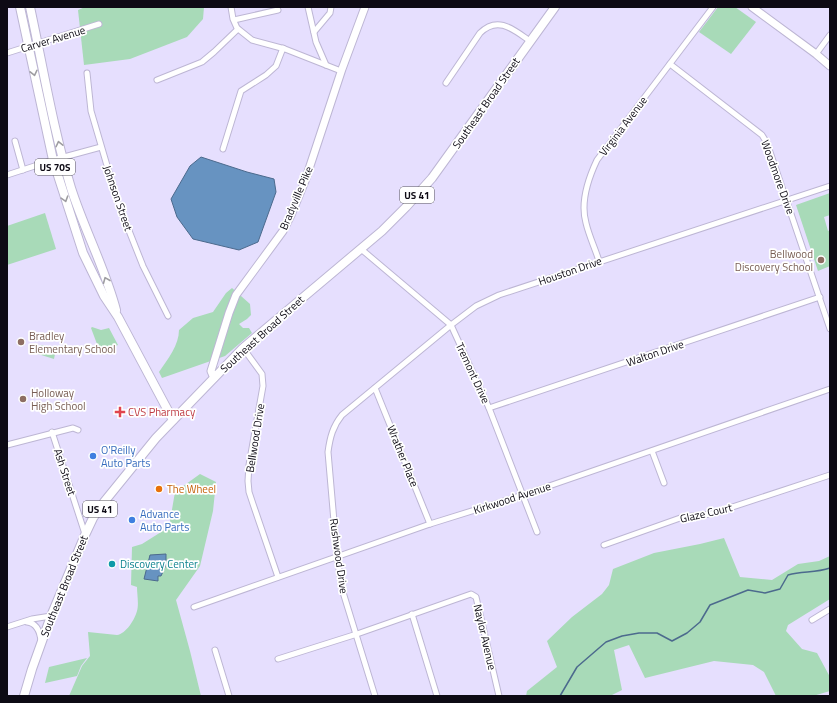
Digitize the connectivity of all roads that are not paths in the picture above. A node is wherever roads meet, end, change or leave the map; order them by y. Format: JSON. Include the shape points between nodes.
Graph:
{"nodes":[{"id":1,"x":20,"y":7,"type":"edge"},
{"id":2,"x":30,"y":7,"type":"edge"},
{"id":3,"x":231,"y":7,"type":"edge"},
{"id":4,"x":308,"y":7,"type":"edge"},
{"id":5,"x":332,"y":7,"type":"edge"},
{"id":6,"x":365,"y":7,"type":"edge"},
{"id":7,"x":555,"y":7,"type":"edge"},
{"id":8,"x":713,"y":7,"type":"edge"},
{"id":9,"x":752,"y":7,"type":"edge"},
{"id":10,"x":278,"y":10,"type":"dead end"},
{"id":11,"x":234,"y":20,"type":"junction"},
{"id":12,"x":99,"y":24,"type":"dead end"},
{"id":13,"x":238,"y":29,"type":"junction"},
{"id":14,"x":314,"y":32,"type":"junction"},
{"id":15,"x":830,"y":35,"type":"edge"},
{"id":16,"x":530,"y":41,"type":"junction"},
{"id":17,"x":38,"y":44,"type":"junction"},
{"id":18,"x":28,"y":47,"type":"junction"},
{"id":19,"x":283,"y":48,"type":"junction"},
{"id":20,"x":7,"y":53,"type":"edge"},
{"id":21,"x":816,"y":54,"type":"junction"},
{"id":22,"x":670,"y":64,"type":"junction"},
{"id":23,"x":326,"y":65,"type":"junction"},
{"id":24,"x":830,"y":66,"type":"edge"},
{"id":25,"x":342,"y":71,"type":"junction"},
{"id":26,"x":87,"y":73,"type":"dead end"},
{"id":27,"x":158,"y":80,"type":"dead end"},
{"id":28,"x":446,"y":84,"type":"dead end"},
{"id":29,"x":15,"y":141,"type":"dead end"},
{"id":30,"x":101,"y":147,"type":"junction"},
{"id":31,"x":223,"y":149,"type":"dead end"},
{"id":32,"x":62,"y":158,"type":"junction"},
{"id":33,"x":53,"y":160,"type":"junction"},
{"id":34,"x":23,"y":170,"type":"junction"},
{"id":35,"x":7,"y":175,"type":"edge"},
{"id":36,"x":830,"y":186,"type":"edge"},
{"id":37,"x":787,"y":200,"type":"junction"},
{"id":38,"x":361,"y":249,"type":"junction"},
{"id":39,"x":599,"y":261,"type":"junction"},
{"id":40,"x":820,"y":297,"type":"junction"},
{"id":41,"x":168,"y":316,"type":"dead end"},
{"id":42,"x":118,"y":317,"type":"junction"},
{"id":43,"x":451,"y":325,"type":"junction"},
{"id":44,"x":830,"y":329,"type":"edge"},
{"id":45,"x":243,"y":348,"type":"junction"},
{"id":46,"x":214,"y":378,"type":"junction"},
{"id":47,"x":375,"y":388,"type":"junction"},
{"id":48,"x":830,"y":390,"type":"edge"},
{"id":49,"x":490,"y":408,"type":"junction"},
{"id":50,"x":342,"y":415,"type":"joint"},
{"id":51,"x":173,"y":420,"type":"junction"},
{"id":52,"x":78,"y":430,"type":"dead end"},
{"id":53,"x":52,"y":432,"type":"junction"},
{"id":54,"x":7,"y":445,"type":"edge"},
{"id":55,"x":652,"y":450,"type":"junction"},
{"id":56,"x":830,"y":475,"type":"edge"},
{"id":57,"x":664,"y":482,"type":"dead end"},
{"id":58,"x":523,"y":495,"type":"junction"},
{"id":59,"x":430,"y":524,"type":"junction"},
{"id":60,"x":537,"y":532,"type":"dead end"},
{"id":61,"x":85,"y":535,"type":"junction"},
{"id":62,"x":604,"y":545,"type":"dead end"},
{"id":63,"x":337,"y":556,"type":"junction"},
{"id":64,"x":278,"y":577,"type":"junction"},
{"id":65,"x":194,"y":607,"type":"dead end"},
{"id":66,"x":830,"y":609,"type":"edge"},
{"id":67,"x":412,"y":614,"type":"junction"},
{"id":68,"x":51,"y":616,"type":"junction"},
{"id":69,"x":812,"y":620,"type":"dead end"},
{"id":70,"x":24,"y":622,"type":"junction"},
{"id":71,"x":7,"y":627,"type":"edge"},
{"id":72,"x":357,"y":634,"type":"junction"},
{"id":73,"x":42,"y":641,"type":"junction"},
{"id":74,"x":215,"y":650,"type":"dead end"},
{"id":75,"x":278,"y":659,"type":"dead end"},
{"id":76,"x":24,"y":696,"type":"edge"},
{"id":77,"x":228,"y":696,"type":"edge"},
{"id":78,"x":375,"y":696,"type":"edge"},
{"id":79,"x":437,"y":696,"type":"edge"},
{"id":80,"x":499,"y":696,"type":"edge"}],
"edges":[{"from":1,"to":18,"type":"main road","number":"US 70S"},
{"from":2,"to":17,"type":"main road","number":"US 70S"},
{"from":3,"to":11,"type":"street"},
{"from":4,"to":14,"type":"street"},
{"from":5,"to":14,"type":"street"},
{"from":6,"to":25,"type":"main road","name":"Bradyville Pike"},
{"from":7,"to":16,"type":"main road","name":"Southeast Broad Street","number":"US 41"},
{"from":8,"to":22,"type":"street","name":"Virginia Avenue"},
{"from":9,"to":21,"type":"main road"},
{"from":10,"to":11,"type":"street"},
{"from":11,"to":13,"type":"street"},
{"from":12,"to":17,"type":"street","name":"Carver Avenue"},
{"from":13,"to":19,"type":"street","via":[[252,40]]},
{"from":13,"to":27,"type":"street","via":[[202,62]]},
{"from":14,"to":23,"type":"street"},
{"from":15,"to":21,"type":"street"},
{"from":16,"to":28,"type":"street","via":[[509,27],[493,25],[485,28]]},
{"from":16,"to":38,"type":"main road","name":"Southeast Broad Street","number":"US 41","via":[[432,178],[406,207]]},
{"from":17,"to":18,"type":"street","name":"Carver Avenue"},
{"from":32,"to":17,"type":"main road","number":"US 70S","one_way":true},
{"from":18,"to":20,"type":"street","name":"Carver Avenue"},
{"from":18,"to":33,"type":"main road","number":"US 70S","one_way":true},
{"from":19,"to":23,"type":"street"},
{"from":19,"to":31,"type":"street","via":[[276,66],[241,91]]},
{"from":21,"to":24,"type":"main road"},
{"from":22,"to":37,"type":"street","name":"Woodmore Drive","via":[[762,135],[768,143]]},
{"from":22,"to":39,"type":"street","name":"Virginia Avenue","via":[[597,160],[589,178],[584,204],[585,222]]},
{"from":23,"to":25,"type":"street"},
{"from":25,"to":46,"type":"main road","name":"Bradyville Pike","via":[[291,215],[283,231],[236,295],[211,370]]},
{"from":26,"to":30,"type":"street","name":"Johnson Street","via":[[91,111]]},
{"from":29,"to":34,"type":"street"},
{"from":30,"to":32,"type":"street"},
{"from":30,"to":41,"type":"street","name":"Johnson Street","via":[[118,203],[137,252]]},
{"from":32,"to":33,"type":"street"},
{"from":42,"to":32,"type":"main road","number":"US 70S","one_way":true},
{"from":33,"to":34,"type":"street"},
{"from":33,"to":42,"type":"main road","number":"US 70S","one_way":true,"via":[[83,253],[104,296]]},
{"from":34,"to":35,"type":"street"},
{"from":36,"to":37,"type":"street","name":"Houston Drive"},
{"from":37,"to":39,"type":"street","name":"Houston Drive"},
{"from":37,"to":40,"type":"street","name":"Woodmore Drive"},
{"from":38,"to":43,"type":"street","name":"Tremont Drive"},
{"from":38,"to":45,"type":"main road","name":"Southeast Broad Street","number":"US 41"},
{"from":39,"to":43,"type":"street","name":"Houston Drive","via":[[499,295],[476,306]]},
{"from":40,"to":44,"type":"street","name":"Woodmore Drive"},
{"from":40,"to":49,"type":"street","name":"Walton Drive"},
{"from":42,"to":51,"type":"main road","number":"US 70S"},
{"from":43,"to":47,"type":"street","name":"Houston Drive"},
{"from":43,"to":49,"type":"street","name":"Tremont Drive"},
{"from":45,"to":46,"type":"main road","name":"Southeast Broad Street","number":"US 41"},
{"from":45,"to":64,"type":"street","name":"Bellwood Drive","via":[[262,374],[263,386],[249,465],[249,492]]},
{"from":46,"to":51,"type":"main road","name":"Southeast Broad Street","number":"US 41"},
{"from":47,"to":50,"type":"street","name":"Houston Drive"},
{"from":47,"to":59,"type":"street","name":"Wrather Place"},
{"from":48,"to":55,"type":"street","name":"Kirkwood Avenue"},
{"from":49,"to":58,"type":"street","name":"Tremont Drive"},
{"from":50,"to":63,"type":"street","name":"Rushwood Drive","via":[[336,423],[328,452]]},
{"from":51,"to":61,"type":"main road","name":"Southeast Broad Street","number":"US 41","via":[[104,502]]},
{"from":52,"to":53,"type":"street","via":[[73,428]]},
{"from":53,"to":54,"type":"street"},
{"from":53,"to":61,"type":"street","name":"Ash Street"},
{"from":55,"to":57,"type":"street"},
{"from":55,"to":58,"type":"street","name":"Kirkwood Avenue"},
{"from":56,"to":62,"type":"street","name":"Glaze Court","via":[[711,514],[682,517]]},
{"from":58,"to":59,"type":"street","name":"Kirkwood Avenue"},
{"from":58,"to":60,"type":"street","name":"Tremont Drive"},
{"from":59,"to":63,"type":"street","name":"Kirkwood Avenue"},
{"from":61,"to":68,"type":"main road","name":"Southeast Broad Street","number":"US 41"},
{"from":63,"to":64,"type":"street","name":"Kirkwood Avenue"},
{"from":63,"to":72,"type":"street","name":"Rushwood Drive","via":[[342,589]]},
{"from":64,"to":65,"type":"street","name":"Kirkwood Avenue"},
{"from":66,"to":69,"type":"street"},
{"from":67,"to":72,"type":"street","name":"Naylor Avenue"},
{"from":67,"to":79,"type":"street"},
{"from":67,"to":80,"type":"street","name":"Naylor Avenue","via":[[471,594],[476,597]]},
{"from":68,"to":70,"type":"street"},
{"from":68,"to":73,"type":"main road","name":"Southeast Broad Street","number":"US 41"},
{"from":70,"to":71,"type":"street"},
{"from":70,"to":73,"type":"street","via":[[35,624]]},
{"from":72,"to":75,"type":"street","name":"Naylor Avenue"},
{"from":72,"to":78,"type":"street","name":"Rushwood Drive"},
{"from":73,"to":76,"type":"main road","name":"Southeast Broad Street","number":"US 41"},
{"from":74,"to":77,"type":"street"}]}
